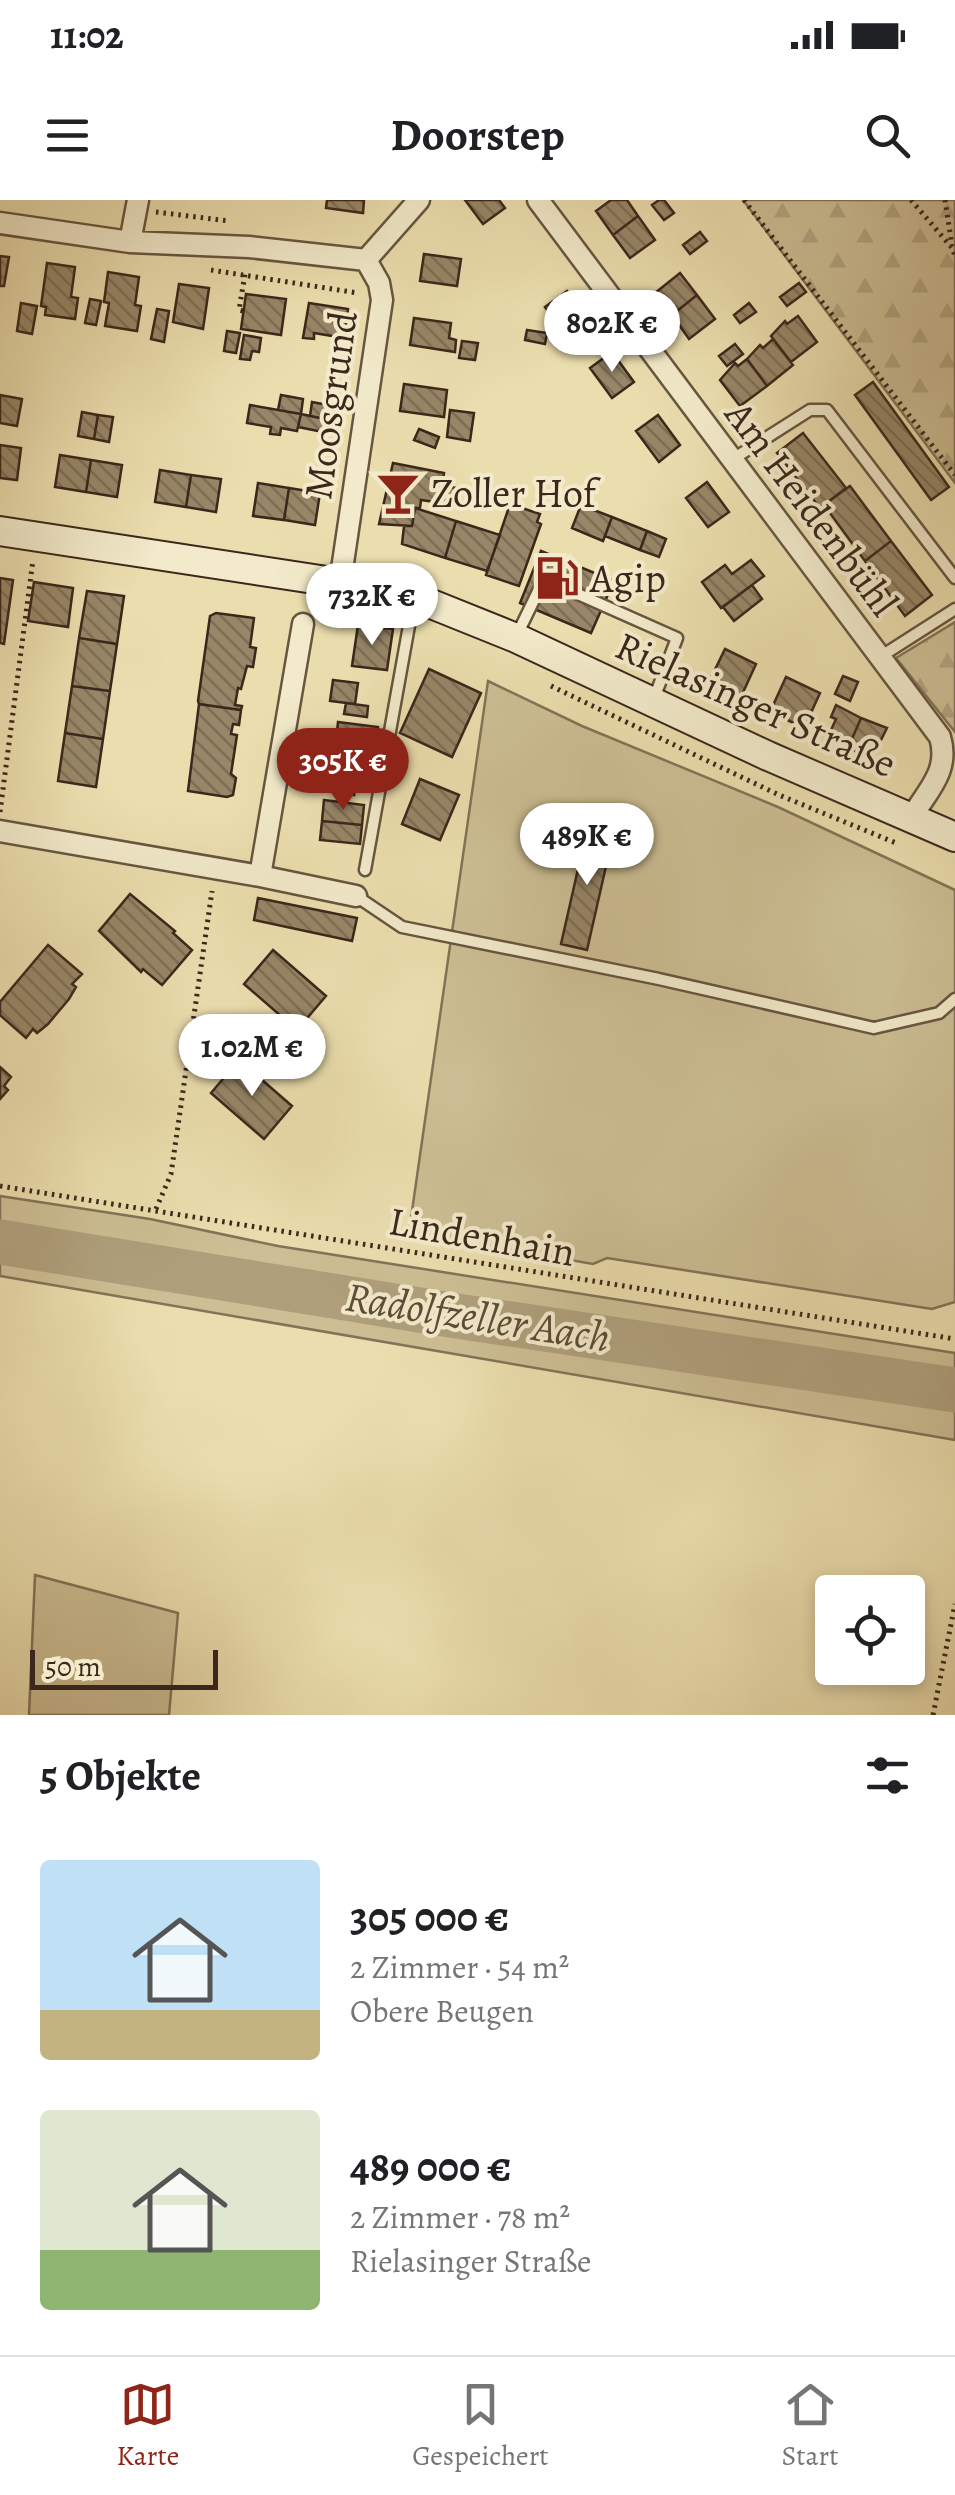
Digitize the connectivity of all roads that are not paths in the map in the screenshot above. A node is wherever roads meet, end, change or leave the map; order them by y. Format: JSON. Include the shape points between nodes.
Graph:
{"nodes":[{"id":1,"x":138,"y":200,"type":"edge"},
{"id":2,"x":419,"y":200,"type":"edge"},
{"id":3,"x":538,"y":200,"type":"edge"},
{"id":4,"x":0,"y":223,"type":"edge"},
{"id":5,"x":130,"y":242,"type":"junction"},
{"id":6,"x":366,"y":260,"type":"junction"},
{"id":7,"x":732,"y":460,"type":"junction"},
{"id":8,"x":0,"y":531,"type":"edge"},
{"id":9,"x":955,"y":578,"type":"edge"},
{"id":10,"x":340,"y":582,"type":"junction"},
{"id":11,"x":414,"y":597,"type":"junction"},
{"id":12,"x":955,"y":609,"type":"edge"},
{"id":13,"x":303,"y":624,"type":"dead end"},
{"id":14,"x":516,"y":638,"type":"junction"},
{"id":15,"x":880,"y":657,"type":"junction"},
{"id":16,"x":652,"y":702,"type":"junction"},
{"id":17,"x":910,"y":818,"type":"junction"},
{"id":18,"x":0,"y":831,"type":"edge"},
{"id":19,"x":955,"y":837,"type":"edge"},
{"id":20,"x":365,"y":870,"type":"dead end"},
{"id":21,"x":260,"y":876,"type":"junction"},
{"id":22,"x":356,"y":896,"type":"joint"},
{"id":23,"x":955,"y":999,"type":"edge"}],
"edges":[{"from":1,"to":5,"type":"street"},
{"from":2,"to":6,"type":"street","name":"Moosgrund"},
{"from":3,"to":7,"type":"street","name":"Am Heidenbühl"},
{"from":4,"to":5,"type":"street"},
{"from":5,"to":6,"type":"street","via":[[249,246]]},
{"from":6,"to":10,"type":"street","name":"Moosgrund","via":[[382,300]]},
{"from":7,"to":9,"type":"lane","via":[[810,410],[827,410]]},
{"from":7,"to":15,"type":"street","name":"Am Heidenbühl"},
{"from":8,"to":10,"type":"main road","name":"Rielasinger Straße"},
{"from":10,"to":11,"type":"main road","name":"Rielasinger Straße"},
{"from":11,"to":14,"type":"main road","name":"Rielasinger Straße"},
{"from":11,"to":20,"type":"lane"},
{"from":12,"to":15,"type":"lane"},
{"from":13,"to":21,"type":"street"},
{"from":14,"to":16,"type":"main road","name":"Rielasinger Straße"},
{"from":14,"to":16,"type":"lane","via":[[544,578],[677,638]]},
{"from":15,"to":17,"type":"street","name":"Am Heidenbühl","via":[[940,737],[945,755]]},
{"from":16,"to":17,"type":"main road","name":"Rielasinger Straße"},
{"from":17,"to":19,"type":"main road","name":"Rielasinger Straße"},
{"from":18,"to":21,"type":"street"},
{"from":21,"to":22,"type":"street"},
{"from":22,"to":23,"type":"lane","via":[[402,927],[874,1028],[939,1013]]}]}
